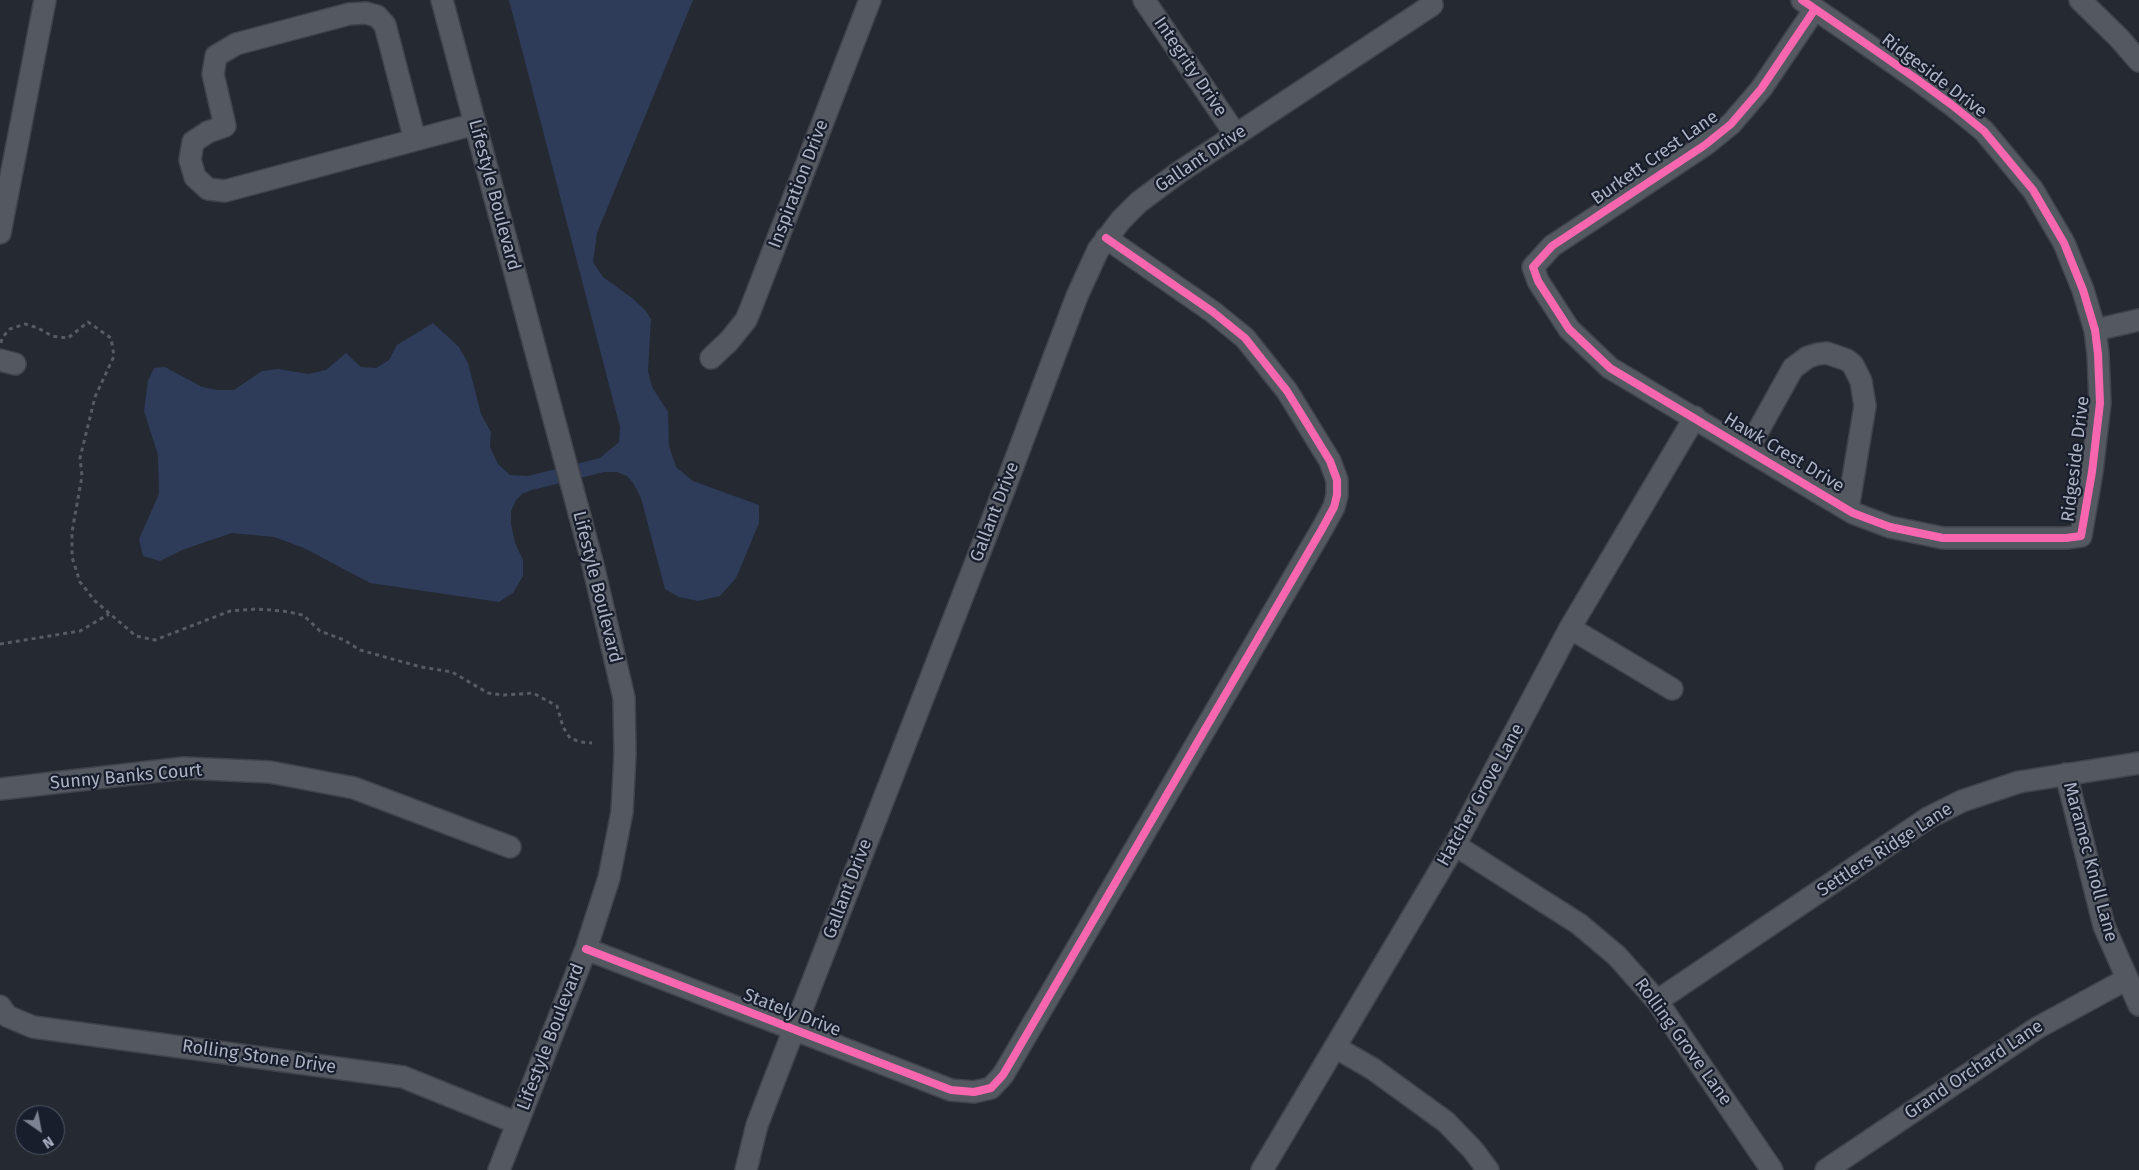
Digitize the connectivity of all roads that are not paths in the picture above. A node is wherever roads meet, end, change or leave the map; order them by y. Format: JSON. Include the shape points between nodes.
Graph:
{"nodes":[{"id":1,"x":45,"y":0,"type":"edge"},
{"id":2,"x":442,"y":0,"type":"edge"},
{"id":3,"x":870,"y":0,"type":"edge"},
{"id":4,"x":1144,"y":0,"type":"edge"},
{"id":5,"x":1430,"y":0,"type":"edge"},
{"id":6,"x":2080,"y":0,"type":"edge"},
{"id":7,"x":1808,"y":4,"type":"edge"},
{"id":8,"x":2139,"y":60,"type":"edge"},
{"id":9,"x":475,"y":124,"type":"junction"},
{"id":10,"x":1236,"y":135,"type":"junction"},
{"id":11,"x":415,"y":140,"type":"junction"},
{"id":12,"x":0,"y":233,"type":"edge"},
{"id":13,"x":1106,"y":238,"type":"junction"},
{"id":14,"x":1533,"y":267,"type":"joint"},
{"id":15,"x":2139,"y":320,"type":"edge"},
{"id":16,"x":2095,"y":330,"type":"junction"},
{"id":17,"x":711,"y":358,"type":"dead end"},
{"id":18,"x":1695,"y":417,"type":"junction"},
{"id":19,"x":1748,"y":449,"type":"junction"},
{"id":20,"x":1848,"y":509,"type":"junction"},
{"id":21,"x":2081,"y":536,"type":"joint"},
{"id":22,"x":1570,"y":628,"type":"junction"},
{"id":23,"x":1672,"y":689,"type":"dead end"},
{"id":24,"x":2139,"y":763,"type":"edge"},
{"id":25,"x":2066,"y":774,"type":"junction"},
{"id":26,"x":0,"y":789,"type":"edge"},
{"id":27,"x":1455,"y":845,"type":"junction"},
{"id":28,"x":510,"y":847,"type":"dead end"},
{"id":29,"x":586,"y":949,"type":"junction"},
{"id":30,"x":2127,"y":978,"type":"junction"},
{"id":31,"x":1657,"y":1001,"type":"junction"},
{"id":32,"x":2139,"y":1005,"type":"edge"},
{"id":33,"x":0,"y":1006,"type":"edge"},
{"id":34,"x":794,"y":1029,"type":"junction"},
{"id":35,"x":1335,"y":1047,"type":"junction"},
{"id":36,"x":517,"y":1123,"type":"junction"},
{"id":37,"x":499,"y":1170,"type":"edge"},
{"id":38,"x":746,"y":1170,"type":"edge"},
{"id":39,"x":1262,"y":1170,"type":"edge"},
{"id":40,"x":1488,"y":1170,"type":"edge"},
{"id":41,"x":1772,"y":1170,"type":"edge"},
{"id":42,"x":1826,"y":1170,"type":"edge"}],
"edges":[{"from":1,"to":12,"type":"street"},
{"from":2,"to":9,"type":"street","name":"Lifestyle Boulevard"},
{"from":3,"to":17,"type":"street","name":"Inspiration Drive","via":[[752,308],[729,342]]},
{"from":4,"to":10,"type":"street","name":"Integrity Drive"},
{"from":5,"to":10,"type":"street","name":"Gallant Drive","via":[[1432,5]]},
{"from":6,"to":8,"type":"street"},
{"from":7,"to":14,"type":"street","name":"Burkett Crest Lane","via":[[1761,88],[1731,124],[1705,145],[1552,246]]},
{"from":7,"to":16,"type":"street","name":"Ridgeside Drive","via":[[1952,105],[1984,131],[2009,159],[2033,190],[2064,243]]},
{"from":9,"to":11,"type":"street"},
{"from":9,"to":29,"type":"street","name":"Lifestyle Boulevard","via":[[582,524],[624,698],[622,812],[608,878]]},
{"from":10,"to":13,"type":"street","name":"Gallant Drive","via":[[1140,202]]},
{"from":11,"to":11,"type":"street","via":[[225,191],[208,189],[195,177],[190,160],[193,142],[225,126],[212,74],[216,56],[236,44],[366,12],[377,16],[385,25]]},
{"from":13,"to":34,"type":"street","name":"Gallant Drive","via":[[1077,296]]},
{"from":13,"to":34,"type":"street","name":"Stately Drive","via":[[1245,338],[1287,391],[1330,461],[1337,480],[1334,507],[1003,1076],[990,1088],[974,1092],[951,1090]]},
{"from":14,"to":18,"type":"street","name":"Hawk Crest Drive","via":[[1538,282],[1557,312],[1595,356]]},
{"from":15,"to":16,"type":"street"},
{"from":16,"to":21,"type":"street","name":"Ridgeside Drive","via":[[2100,404]]},
{"from":18,"to":19,"type":"street","name":"Hawk Crest Drive"},
{"from":18,"to":22,"type":"street","name":"Hatcher Grove Lane"},
{"from":19,"to":20,"type":"street","name":"Hawk Crest Drive"},
{"from":19,"to":20,"type":"street","via":[[1793,368],[1818,354],[1827,353],[1847,360],[1861,381],[1865,406]]},
{"from":20,"to":21,"type":"street","name":"Hawk Crest Drive","via":[[1890,526],[1943,538]]},
{"from":22,"to":23,"type":"street"},
{"from":22,"to":27,"type":"street","name":"Hatcher Grove Lane"},
{"from":24,"to":25,"type":"street","name":"Settlers Ridge Lane"},
{"from":25,"to":30,"type":"street","name":"Maramec Knoll Lane","via":[[2098,908]]},
{"from":25,"to":31,"type":"street","name":"Settlers Ridge Lane","via":[[1998,787],[1962,800],[1928,818]]},
{"from":26,"to":28,"type":"street","name":"Sunny Banks Court","via":[[184,768],[270,772],[354,788]]},
{"from":27,"to":31,"type":"street","name":"Rolling Grove Lane","via":[[1579,924],[1617,956]]},
{"from":27,"to":35,"type":"street","name":"Hatcher Grove Lane"},
{"from":29,"to":34,"type":"street","name":"Stately Drive"},
{"from":29,"to":36,"type":"street","name":"Lifestyle Boulevard"},
{"from":30,"to":32,"type":"street","name":"Maramec Knoll Lane"},
{"from":30,"to":42,"type":"street","name":"Grand Orchard Lane","via":[[2037,1028]]},
{"from":31,"to":41,"type":"street","name":"Rolling Grove Lane"},
{"from":33,"to":36,"type":"street","name":"Rolling Stone Drive","via":[[7,1016],[33,1027],[403,1077]]},
{"from":34,"to":38,"type":"street","name":"Gallant Drive","via":[[758,1125]]},
{"from":35,"to":39,"type":"street","name":"Hatcher Grove Lane"},
{"from":35,"to":40,"type":"street","via":[[1373,1069],[1446,1122]]},
{"from":36,"to":37,"type":"street","name":"Lifestyle Boulevard"}]}
